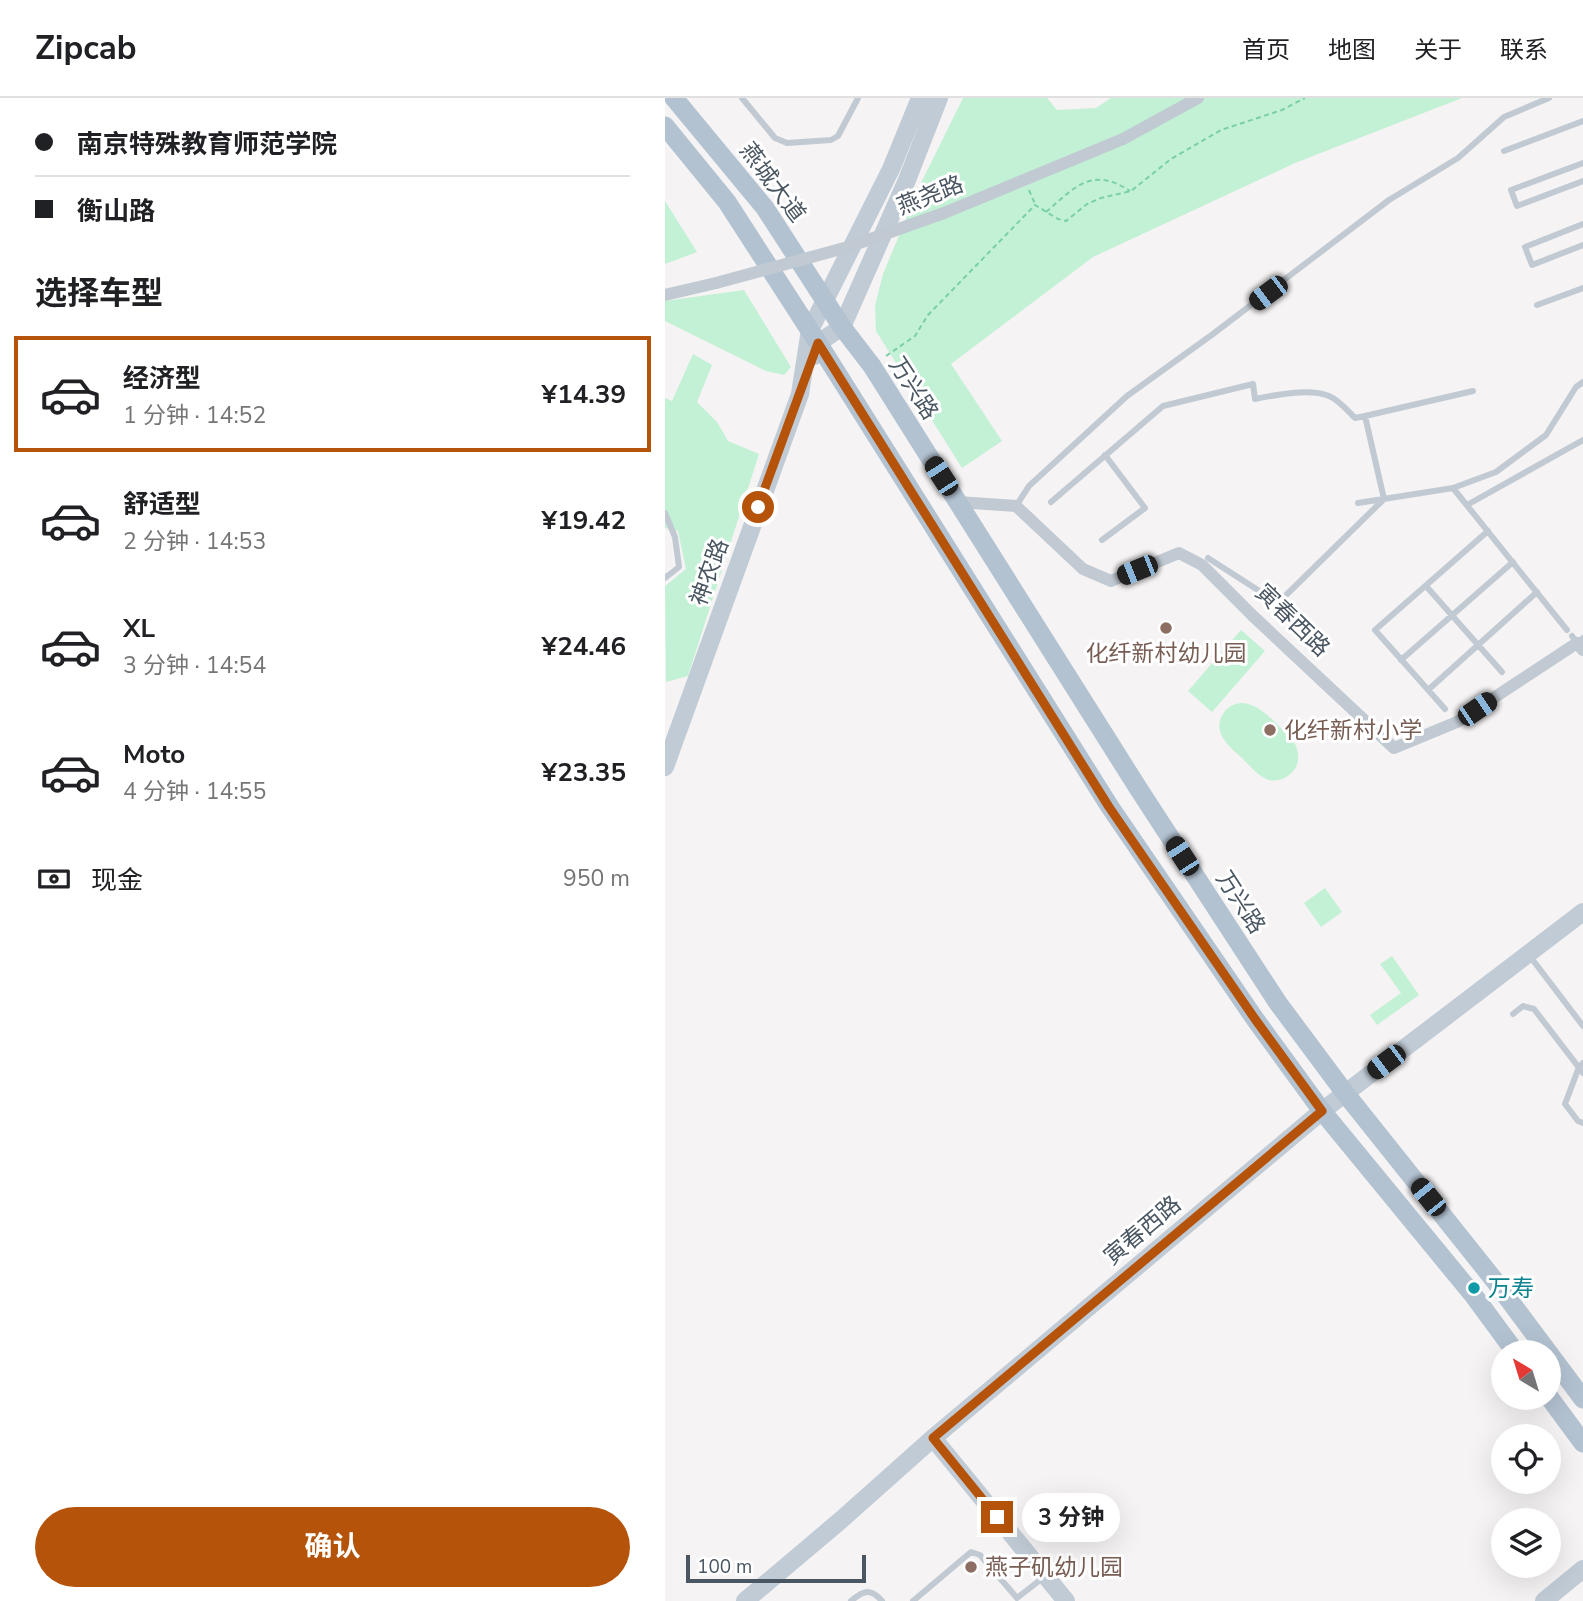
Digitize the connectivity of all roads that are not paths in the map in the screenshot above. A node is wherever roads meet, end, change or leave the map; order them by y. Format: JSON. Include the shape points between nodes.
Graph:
{"nodes":[{"id":1,"x":674,"y":98,"type":"edge"},
{"id":2,"x":742,"y":98,"type":"edge"},
{"id":3,"x":858,"y":98,"type":"edge"},
{"id":4,"x":920,"y":98,"type":"edge"},
{"id":5,"x":939,"y":98,"type":"edge"},
{"id":6,"x":1198,"y":98,"type":"edge"},
{"id":7,"x":1549,"y":98,"type":"edge"},
{"id":8,"x":1583,"y":121,"type":"edge"},
{"id":9,"x":665,"y":126,"type":"edge"},
{"id":10,"x":1504,"y":151,"type":"dead end"},
{"id":11,"x":1583,"y":163,"type":"edge"},
{"id":12,"x":1583,"y":181,"type":"edge"},
{"id":13,"x":1583,"y":224,"type":"edge"},
{"id":14,"x":1583,"y":245,"type":"edge"},
{"id":15,"x":1583,"y":288,"type":"edge"},
{"id":16,"x":665,"y":295,"type":"edge"},
{"id":17,"x":826,"y":300,"type":"junction"},
{"id":18,"x":1537,"y":305,"type":"dead end"},
{"id":19,"x":842,"y":327,"type":"junction"},
{"id":20,"x":814,"y":336,"type":"junction"},
{"id":21,"x":1583,"y":382,"type":"edge"},
{"id":22,"x":1473,"y":391,"type":"dead end"},
{"id":23,"x":1365,"y":416,"type":"junction"},
{"id":24,"x":1583,"y":440,"type":"edge"},
{"id":25,"x":1105,"y":455,"type":"junction"},
{"id":26,"x":1453,"y":488,"type":"junction"},
{"id":27,"x":1384,"y":499,"type":"junction"},
{"id":28,"x":958,"y":502,"type":"junction"},
{"id":29,"x":1051,"y":502,"type":"dead end"},
{"id":30,"x":1358,"y":503,"type":"dead end"},
{"id":31,"x":1467,"y":505,"type":"junction"},
{"id":32,"x":1016,"y":506,"type":"junction"},
{"id":33,"x":665,"y":513,"type":"edge"},
{"id":34,"x":1488,"y":531,"type":"junction"},
{"id":35,"x":1102,"y":540,"type":"dead end"},
{"id":36,"x":1208,"y":558,"type":"dead end"},
{"id":37,"x":1513,"y":562,"type":"junction"},
{"id":38,"x":665,"y":578,"type":"edge"},
{"id":39,"x":1426,"y":586,"type":"junction"},
{"id":40,"x":1537,"y":592,"type":"junction"},
{"id":41,"x":1452,"y":615,"type":"junction"},
{"id":42,"x":1567,"y":630,"type":"dead end"},
{"id":43,"x":1579,"y":642,"type":"edge"},
{"id":44,"x":1478,"y":645,"type":"junction"},
{"id":45,"x":1401,"y":660,"type":"junction"},
{"id":46,"x":1502,"y":672,"type":"dead end"},
{"id":47,"x":1428,"y":690,"type":"junction"},
{"id":48,"x":1445,"y":709,"type":"dead end"},
{"id":49,"x":665,"y":767,"type":"edge"},
{"id":50,"x":1583,"y":912,"type":"edge"},
{"id":51,"x":1528,"y":954,"type":"junction"},
{"id":52,"x":1513,"y":1014,"type":"dead end"},
{"id":53,"x":1583,"y":1026,"type":"edge"},
{"id":54,"x":1582,"y":1068,"type":"edge"},
{"id":55,"x":1345,"y":1093,"type":"junction"},
{"id":56,"x":1322,"y":1111,"type":"junction"},
{"id":57,"x":1583,"y":1123,"type":"edge"},
{"id":58,"x":1506,"y":1340,"type":"edge"},
{"id":59,"x":1583,"y":1399,"type":"edge"},
{"id":60,"x":1559,"y":1410,"type":"edge"},
{"id":61,"x":933,"y":1438,"type":"junction"},
{"id":62,"x":1583,"y":1443,"type":"edge"},
{"id":63,"x":1583,"y":1569,"type":"edge"},
{"id":64,"x":1045,"y":1576,"type":"junction"},
{"id":65,"x":1019,"y":1600,"type":"edge"},
{"id":66,"x":745,"y":1601,"type":"edge"},
{"id":67,"x":852,"y":1601,"type":"edge"},
{"id":68,"x":882,"y":1601,"type":"edge"},
{"id":69,"x":913,"y":1601,"type":"edge"},
{"id":70,"x":1066,"y":1601,"type":"edge"},
{"id":71,"x":1544,"y":1601,"type":"edge"}],
"edges":[{"from":1,"to":17,"type":"main road","name":"燕城大道","via":[[765,208]]},
{"from":2,"to":3,"type":"lane","via":[[775,138],[787,143],[838,136]]},
{"from":4,"to":17,"type":"street","name":"神农路","via":[[891,169]]},
{"from":5,"to":19,"type":"street"},
{"from":6,"to":16,"type":"street","name":"燕尧路","bridge":true,"via":[[1123,139],[944,213],[848,247]]},
{"from":7,"to":32,"type":"lane","via":[[1504,117],[1458,158],[1389,200],[1127,396],[1029,486]]},
{"from":8,"to":10,"type":"lane"},
{"from":9,"to":20,"type":"main road","via":[[727,202]]},
{"from":11,"to":12,"type":"lane","via":[[1511,190],[1517,206]]},
{"from":13,"to":14,"type":"lane","via":[[1525,247],[1532,265]]},
{"from":15,"to":18,"type":"lane"},
{"from":17,"to":19,"type":"main road","name":"万兴路"},
{"from":17,"to":20,"type":"street","name":"神农路"},
{"from":19,"to":20,"type":"street"},
{"from":19,"to":28,"type":"main road","name":"万兴路"},
{"from":20,"to":49,"type":"street","name":"神农路","via":[[800,394]]},
{"from":20,"to":56,"type":"main road","via":[[1109,807]]},
{"from":21,"to":26,"type":"lane","via":[[1546,435],[1496,472]]},
{"from":22,"to":23,"type":"lane"},
{"from":23,"to":25,"type":"lane","via":[[1355,418],[1327,395],[1290,393],[1255,399],[1253,384],[1163,406]]},
{"from":23,"to":27,"type":"lane"},
{"from":24,"to":31,"type":"lane"},
{"from":25,"to":29,"type":"lane"},
{"from":25,"to":35,"type":"lane","via":[[1145,508]]},
{"from":26,"to":27,"type":"lane"},
{"from":26,"to":31,"type":"lane"},
{"from":27,"to":30,"type":"lane"},
{"from":27,"to":36,"type":"lane","via":[[1278,603]]},
{"from":28,"to":32,"type":"street"},
{"from":28,"to":55,"type":"main road","name":"万兴路","via":[[1219,913]]},
{"from":31,"to":34,"type":"lane"},
{"from":32,"to":43,"type":"street","name":"寅春西路","via":[[1083,569],[1111,581],[1179,553],[1202,565],[1394,748],[1457,722]]},
{"from":33,"to":38,"type":"lane","via":[[675,537],[679,567]]},
{"from":34,"to":37,"type":"lane"},
{"from":34,"to":39,"type":"lane"},
{"from":37,"to":40,"type":"lane"},
{"from":37,"to":41,"type":"lane"},
{"from":39,"to":41,"type":"lane"},
{"from":39,"to":45,"type":"lane","via":[[1375,630]]},
{"from":40,"to":42,"type":"lane"},
{"from":40,"to":44,"type":"lane"},
{"from":41,"to":44,"type":"lane"},
{"from":41,"to":45,"type":"lane"},
{"from":44,"to":46,"type":"lane"},
{"from":44,"to":47,"type":"lane"},
{"from":45,"to":47,"type":"lane"},
{"from":47,"to":48,"type":"lane"},
{"from":50,"to":51,"type":"street","name":"寅春西路"},
{"from":51,"to":53,"type":"lane"},
{"from":51,"to":55,"type":"street","name":"寅春西路"},
{"from":52,"to":54,"type":"lane","via":[[1523,1006],[1534,1009]]},
{"from":54,"to":57,"type":"lane","via":[[1565,1104]]},
{"from":55,"to":56,"type":"street","name":"寅春西路"},
{"from":55,"to":59,"type":"main road","name":"万兴路"},
{"from":56,"to":58,"type":"main road"},
{"from":56,"to":61,"type":"street","name":"寅春西路"},
{"from":60,"to":62,"type":"main road"},
{"from":61,"to":64,"type":"street"},
{"from":61,"to":66,"type":"street","name":"寅春西路"},
{"from":63,"to":71,"type":"street"},
{"from":64,"to":65,"type":"lane"},
{"from":64,"to":70,"type":"street"},
{"from":65,"to":69,"type":"lane","via":[[974,1552]]},
{"from":67,"to":68,"type":"lane","via":[[864,1591]]}]}
